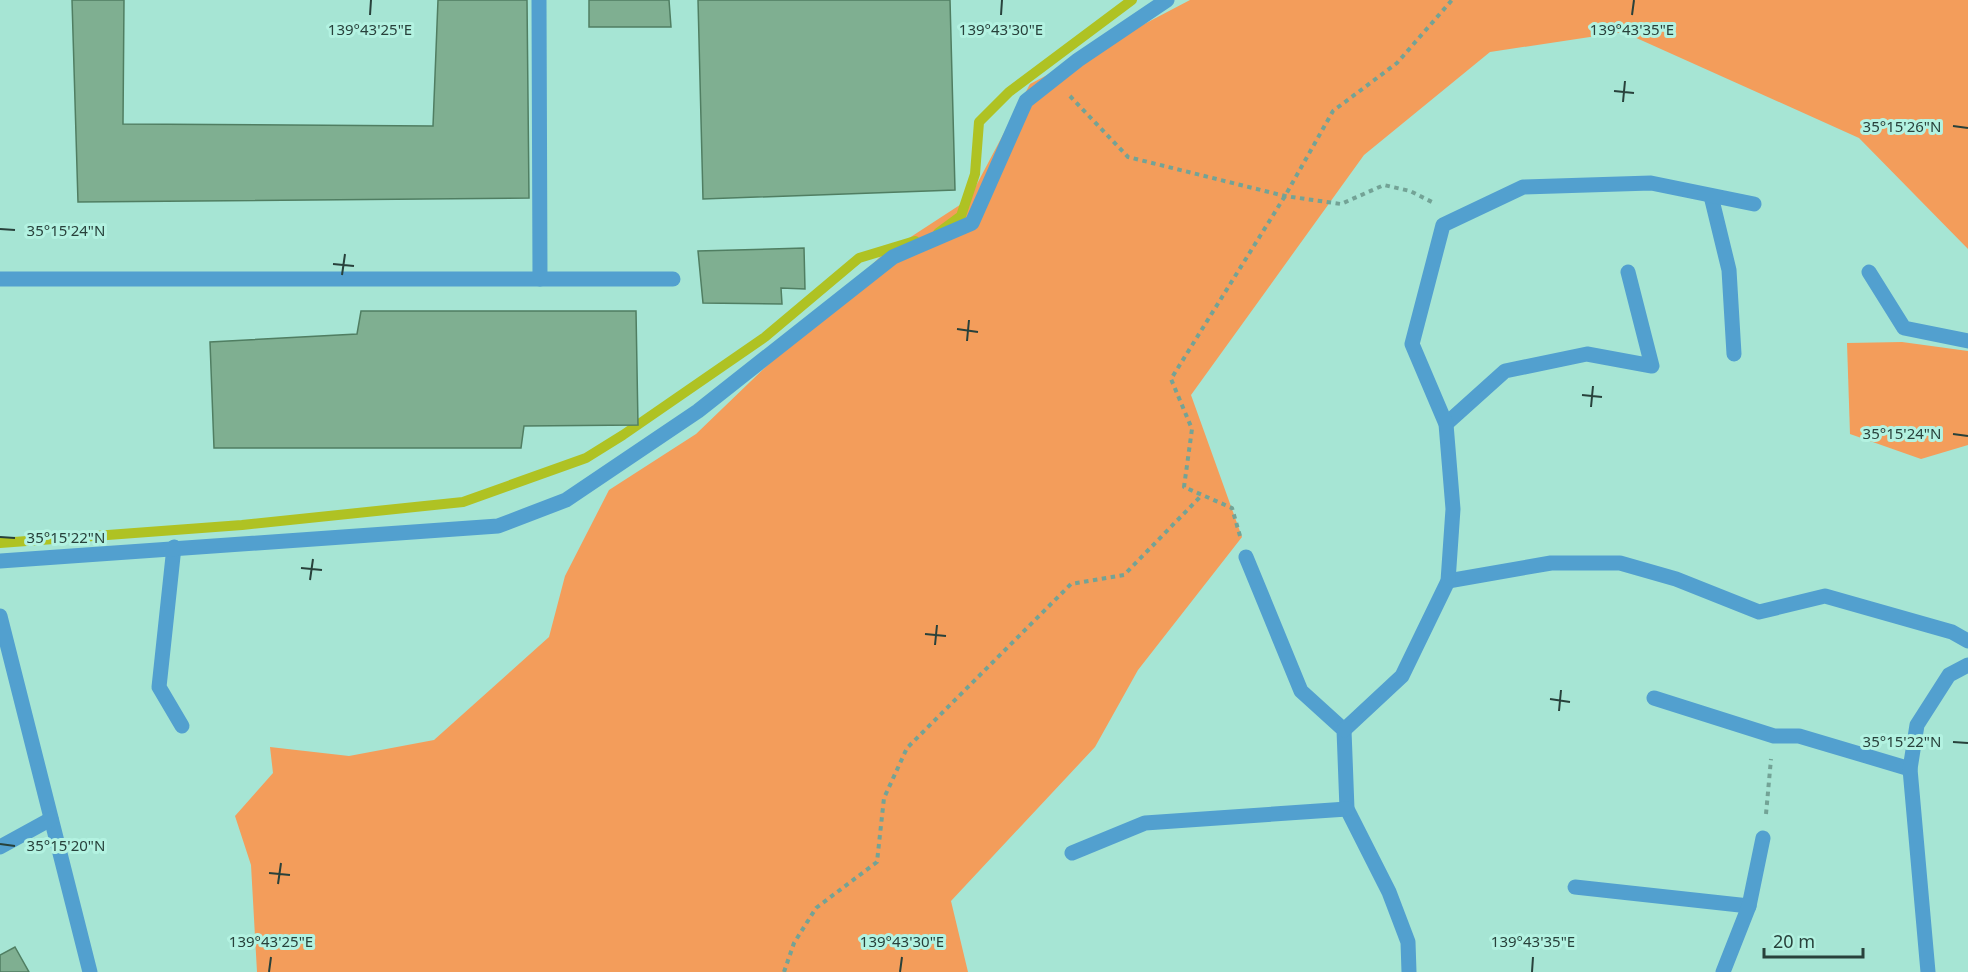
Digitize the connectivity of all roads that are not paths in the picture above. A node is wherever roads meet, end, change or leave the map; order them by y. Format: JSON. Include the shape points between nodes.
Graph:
{"nodes":[{"id":1,"x":540,"y":0,"type":"edge"},
{"id":2,"x":1167,"y":0,"type":"edge"},
{"id":3,"x":1711,"y":196,"type":"junction"},
{"id":4,"x":1754,"y":204,"type":"dead end"},
{"id":5,"x":1628,"y":272,"type":"dead end"},
{"id":6,"x":1869,"y":272,"type":"dead end"},
{"id":7,"x":0,"y":279,"type":"edge"},
{"id":8,"x":540,"y":279,"type":"junction"},
{"id":9,"x":673,"y":279,"type":"dead end"},
{"id":10,"x":1968,"y":341,"type":"edge"},
{"id":11,"x":1734,"y":354,"type":"dead end"},
{"id":12,"x":1446,"y":424,"type":"junction"},
{"id":13,"x":174,"y":547,"type":"junction"},
{"id":14,"x":1246,"y":557,"type":"road end"},
{"id":15,"x":0,"y":561,"type":"edge"},
{"id":16,"x":1448,"y":581,"type":"junction"},
{"id":17,"x":0,"y":616,"type":"edge"},
{"id":18,"x":1968,"y":641,"type":"edge"},
{"id":19,"x":1968,"y":665,"type":"edge"},
{"id":20,"x":1654,"y":698,"type":"dead end"},
{"id":21,"x":182,"y":726,"type":"dead end"},
{"id":22,"x":1344,"y":730,"type":"junction"},
{"id":23,"x":1910,"y":769,"type":"junction"},
{"id":24,"x":1347,"y":809,"type":"junction"},
{"id":25,"x":51,"y":819,"type":"junction"},
{"id":26,"x":1763,"y":838,"type":"road end"},
{"id":27,"x":0,"y":847,"type":"edge"},
{"id":28,"x":1072,"y":853,"type":"dead end"},
{"id":29,"x":1575,"y":887,"type":"dead end"},
{"id":30,"x":1749,"y":906,"type":"junction"},
{"id":31,"x":90,"y":972,"type":"edge"},
{"id":32,"x":1409,"y":972,"type":"edge"},
{"id":33,"x":1723,"y":972,"type":"edge"},
{"id":34,"x":1928,"y":972,"type":"edge"}],
"edges":[{"from":1,"to":8,"type":"street"},
{"from":2,"to":13,"type":"street","via":[[1026,101],[972,223],[893,256],[698,411],[566,500],[498,526]]},
{"from":3,"to":4,"type":"street"},
{"from":3,"to":11,"type":"street","via":[[1730,270]]},
{"from":3,"to":12,"type":"street","via":[[1651,183],[1523,187],[1443,225],[1412,344]]},
{"from":5,"to":12,"type":"street","via":[[1652,366],[1587,354],[1505,371]]},
{"from":6,"to":10,"type":"street","via":[[1904,328]]},
{"from":7,"to":8,"type":"street"},
{"from":8,"to":9,"type":"street"},
{"from":12,"to":16,"type":"street","via":[[1453,509]]},
{"from":13,"to":15,"type":"street"},
{"from":13,"to":21,"type":"street","via":[[159,687]]},
{"from":14,"to":22,"type":"street","via":[[1301,691]]},
{"from":16,"to":18,"type":"street","via":[[1551,563],[1620,564],[1676,579],[1759,612],[1825,596],[1952,632]]},
{"from":16,"to":22,"type":"street","via":[[1402,676]]},
{"from":17,"to":25,"type":"street"},
{"from":19,"to":23,"type":"street","via":[[1949,675],[1917,725]]},
{"from":20,"to":23,"type":"street","via":[[1774,736],[1799,736]]},
{"from":22,"to":24,"type":"street"},
{"from":23,"to":34,"type":"street"},
{"from":24,"to":28,"type":"street","via":[[1145,823]]},
{"from":24,"to":32,"type":"street","via":[[1389,892],[1407,942]]},
{"from":25,"to":27,"type":"street"},
{"from":25,"to":31,"type":"street"},
{"from":26,"to":30,"type":"street"},
{"from":29,"to":30,"type":"street"},
{"from":30,"to":33,"type":"street"}]}
